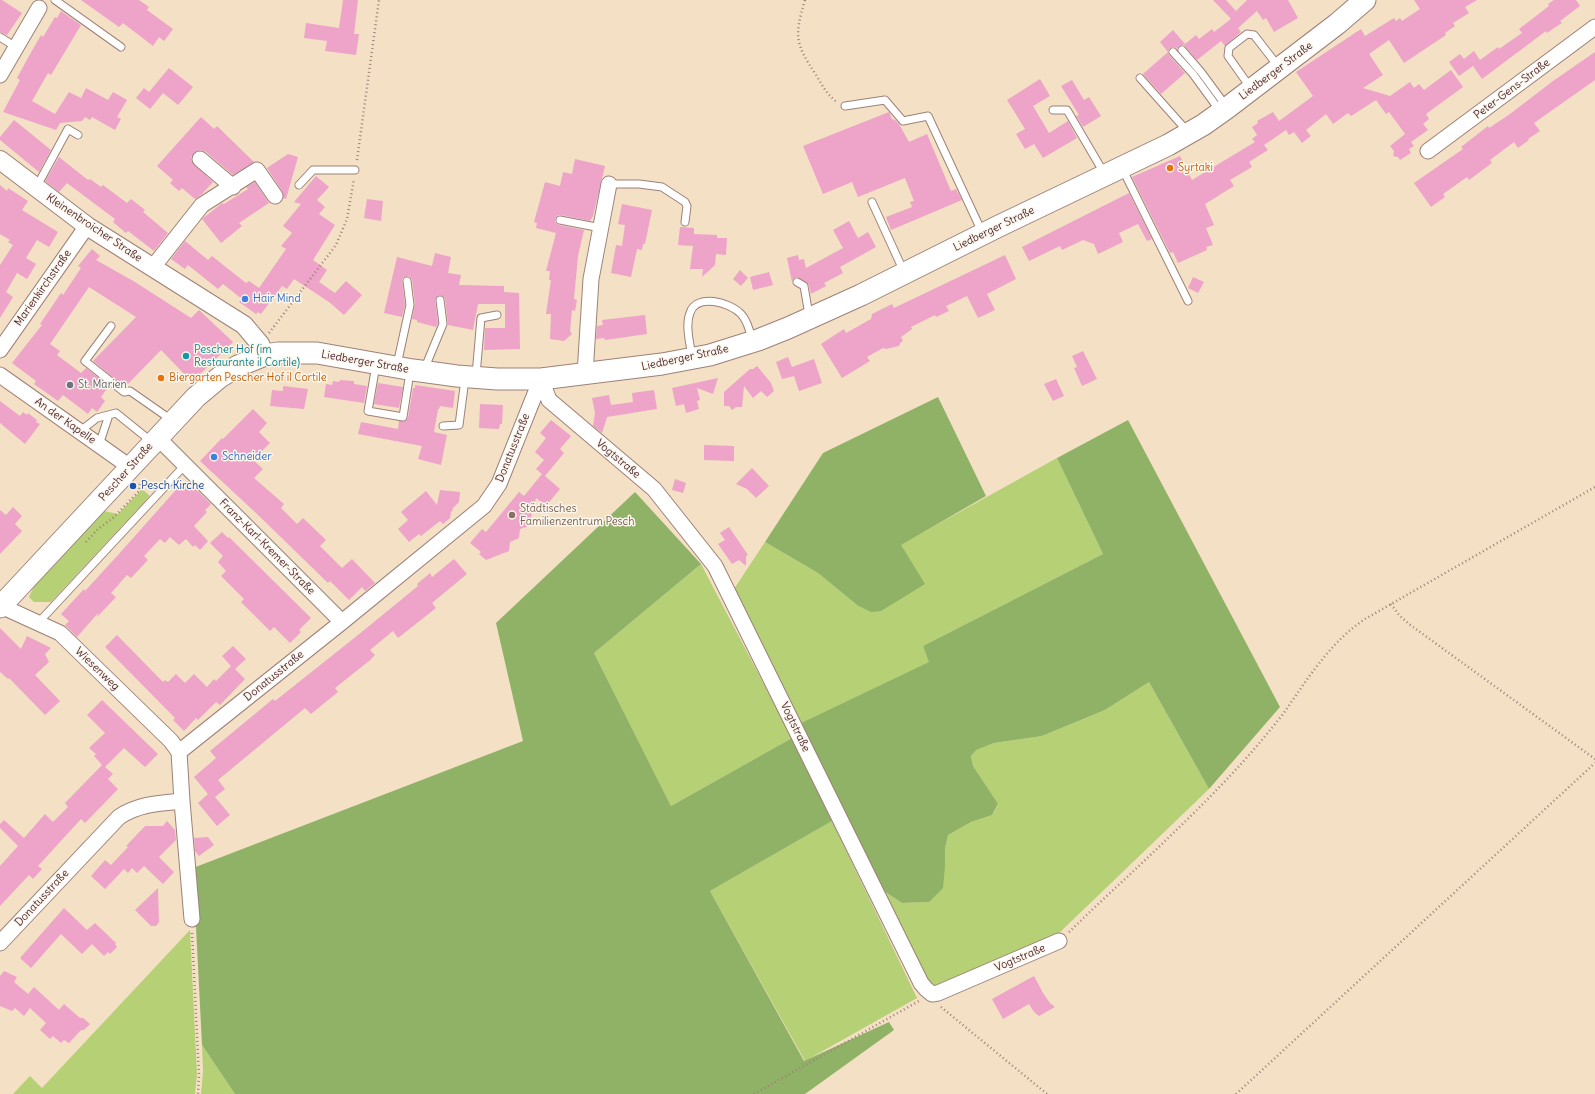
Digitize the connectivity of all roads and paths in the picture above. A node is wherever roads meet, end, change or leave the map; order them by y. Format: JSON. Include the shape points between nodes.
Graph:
{"nodes":[{"id":1,"x":54,"y":0,"type":"edge"},
{"id":2,"x":379,"y":0,"type":"edge"},
{"id":3,"x":805,"y":0,"type":"edge"},
{"id":4,"x":1365,"y":0,"type":"edge"},
{"id":5,"x":39,"y":8,"type":"dead end"},
{"id":6,"x":1595,"y":27,"type":"edge"},
{"id":7,"x":0,"y":37,"type":"edge"},
{"id":8,"x":16,"y":47,"type":"junction"},
{"id":9,"x":121,"y":47,"type":"dead end"},
{"id":10,"x":1182,"y":50,"type":"dead end"},
{"id":11,"x":1173,"y":52,"type":"dead end"},
{"id":12,"x":1280,"y":68,"type":"junction"},
{"id":13,"x":0,"y":75,"type":"edge"},
{"id":14,"x":1140,"y":78,"type":"dead end"},
{"id":15,"x":1252,"y":89,"type":"junction"},
{"id":16,"x":845,"y":106,"type":"joint"},
{"id":17,"x":1053,"y":110,"type":"dead end"},
{"id":18,"x":1224,"y":110,"type":"junction"},
{"id":19,"x":1188,"y":133,"type":"junction"},
{"id":20,"x":78,"y":135,"type":"dead end"},
{"id":21,"x":1428,"y":151,"type":"dead end"},
{"id":22,"x":200,"y":159,"type":"dead end"},
{"id":23,"x":0,"y":160,"type":"edge"},
{"id":24,"x":355,"y":170,"type":"junction"},
{"id":25,"x":1113,"y":172,"type":"junction"},
{"id":26,"x":609,"y":184,"type":"joint"},
{"id":27,"x":299,"y":185,"type":"dead end"},
{"id":28,"x":233,"y":186,"type":"junction"},
{"id":29,"x":36,"y":188,"type":"junction"},
{"id":30,"x":275,"y":196,"type":"dead end"},
{"id":31,"x":872,"y":202,"type":"dead end"},
{"id":32,"x":560,"y":220,"type":"dead end"},
{"id":33,"x":685,"y":222,"type":"dead end"},
{"id":34,"x":87,"y":226,"type":"junction"},
{"id":35,"x":600,"y":228,"type":"junction"},
{"id":36,"x":982,"y":234,"type":"junction"},
{"id":37,"x":153,"y":267,"type":"junction"},
{"id":38,"x":904,"y":273,"type":"junction"},
{"id":39,"x":407,"y":281,"type":"dead end"},
{"id":40,"x":797,"y":282,"type":"dead end"},
{"id":41,"x":440,"y":300,"type":"dead end"},
{"id":42,"x":1188,"y":301,"type":"dead end"},
{"id":43,"x":497,"y":315,"type":"dead end"},
{"id":44,"x":809,"y":318,"type":"junction"},
{"id":45,"x":111,"y":326,"type":"dead end"},
{"id":46,"x":753,"y":341,"type":"junction"},
{"id":47,"x":263,"y":349,"type":"junction"},
{"id":48,"x":0,"y":350,"type":"edge"},
{"id":49,"x":692,"y":359,"type":"junction"},
{"id":50,"x":376,"y":363,"type":"junction"},
{"id":51,"x":410,"y":369,"type":"junction"},
{"id":52,"x":0,"y":374,"type":"edge"},
{"id":53,"x":585,"y":374,"type":"junction"},
{"id":54,"x":470,"y":377,"type":"junction"},
{"id":55,"x":541,"y":379,"type":"junction"},
{"id":56,"x":109,"y":415,"type":"junction"},
{"id":57,"x":173,"y":421,"type":"junction"},
{"id":58,"x":443,"y":426,"type":"dead end"},
{"id":59,"x":80,"y":431,"type":"junction"},
{"id":60,"x":155,"y":440,"type":"junction"},
{"id":61,"x":99,"y":445,"type":"junction"},
{"id":62,"x":185,"y":465,"type":"junction"},
{"id":63,"x":130,"y":467,"type":"junction"},
{"id":64,"x":1595,"y":487,"type":"edge"},
{"id":65,"x":2,"y":603,"type":"edge"},
{"id":66,"x":1391,"y":604,"type":"junction"},
{"id":67,"x":342,"y":622,"type":"junction"},
{"id":68,"x":38,"y":623,"type":"junction"},
{"id":69,"x":179,"y":752,"type":"junction"},
{"id":70,"x":1595,"y":759,"type":"edge"},
{"id":71,"x":1595,"y":763,"type":"edge"},
{"id":72,"x":182,"y":801,"type":"junction"},
{"id":73,"x":192,"y":919,"type":"joint"},
{"id":74,"x":1059,"y":942,"type":"joint"},
{"id":75,"x":0,"y":943,"type":"edge"},
{"id":76,"x":932,"y":994,"type":"junction"},
{"id":77,"x":198,"y":1094,"type":"edge"},
{"id":78,"x":754,"y":1094,"type":"edge"},
{"id":79,"x":1047,"y":1094,"type":"edge"},
{"id":80,"x":1236,"y":1094,"type":"edge"}],
"edges":[{"from":1,"to":9,"type":"lane"},
{"from":2,"to":24,"type":"path"},
{"from":3,"to":16,"type":"path","via":[[798,26],[797,39],[800,50],[828,95]]},
{"from":4,"to":12,"type":"main road","name":"Liedberger Straße"},
{"from":5,"to":8,"type":"street"},
{"from":6,"to":21,"type":"street","name":"Peter-Gens-Straße"},
{"from":7,"to":8,"type":"lane"},
{"from":8,"to":13,"type":"street"},
{"from":10,"to":18,"type":"lane","via":[[1201,72]]},
{"from":11,"to":18,"type":"lane"},
{"from":12,"to":15,"type":"main road","name":"Liedberger Straße"},
{"from":12,"to":15,"type":"lane","via":[[1254,34],[1246,34],[1229,48],[1228,56]]},
{"from":14,"to":19,"type":"lane"},
{"from":15,"to":18,"type":"main road","name":"Liedberger Straße"},
{"from":16,"to":36,"type":"lane","via":[[885,100],[903,121],[928,116]]},
{"from":17,"to":25,"type":"lane","via":[[1067,110]]},
{"from":18,"to":19,"type":"main road","name":"Liedberger Straße"},
{"from":19,"to":25,"type":"main road","name":"Liedberger Straße"},
{"from":20,"to":29,"type":"lane","name":"Kleinenbroicher Straße","via":[[68,129]]},
{"from":22,"to":28,"type":"street"},
{"from":23,"to":29,"type":"street","name":"Kleinenbroicher Straße"},
{"from":24,"to":27,"type":"lane","via":[[313,170]]},
{"from":24,"to":47,"type":"path","via":[[347,219],[336,245]]},
{"from":25,"to":36,"type":"main road","name":"Liedberger Straße"},
{"from":25,"to":42,"type":"lane"},
{"from":26,"to":33,"type":"lane","via":[[662,187],[685,202]]},
{"from":26,"to":35,"type":"street"},
{"from":28,"to":30,"type":"street","name":"Kleinenbroicher Straße","via":[[257,170]]},
{"from":28,"to":37,"type":"street","name":"Kleinenbroicher Straße","via":[[202,205]]},
{"from":29,"to":34,"type":"street","name":"Kleinenbroicher Straße"},
{"from":31,"to":38,"type":"lane"},
{"from":32,"to":35,"type":"lane"},
{"from":34,"to":37,"type":"street","name":"Kleinenbroicher Straße"},
{"from":34,"to":48,"type":"street","name":"Marienkirchstraße"},
{"from":35,"to":53,"type":"street","via":[[589,291]]},
{"from":36,"to":38,"type":"main road","name":"Liedberger Straße"},
{"from":37,"to":47,"type":"street","name":"Kleinenbroicher Straße","via":[[236,320],[249,330]]},
{"from":38,"to":44,"type":"main road","name":"Liedberger Straße"},
{"from":39,"to":51,"type":"lane","via":[[410,305]]},
{"from":40,"to":44,"type":"lane","via":[[804,286]]},
{"from":41,"to":51,"type":"lane","via":[[443,324]]},
{"from":43,"to":54,"type":"lane","via":[[481,318]]},
{"from":44,"to":46,"type":"main road","name":"Liedberger Straße"},
{"from":45,"to":57,"type":"lane","via":[[85,361],[124,392],[130,391]]},
{"from":46,"to":49,"type":"main road","name":"Liedberger Straße"},
{"from":46,"to":49,"type":"lane","via":[[741,314],[717,302],[702,302],[693,306],[689,314]]},
{"from":47,"to":50,"type":"main road","name":"Liedberger Straße","via":[[313,353]]},
{"from":47,"to":57,"type":"main road","name":"Pescher Straße","via":[[220,377]]},
{"from":49,"to":53,"type":"main road","name":"Liedberger Straße"},
{"from":50,"to":51,"type":"main road","name":"Liedberger Straße"},
{"from":50,"to":51,"type":"lane","via":[[368,411],[403,417]]},
{"from":51,"to":54,"type":"main road","name":"Liedberger Straße"},
{"from":52,"to":59,"type":"street","name":"An der Kapelle"},
{"from":53,"to":55,"type":"main road","name":"Liedberger Straße"},
{"from":54,"to":55,"type":"main road","name":"Liedberger Straße"},
{"from":54,"to":58,"type":"lane","via":[[459,425]]},
{"from":55,"to":67,"type":"street","name":"Donatusstraße","via":[[499,484],[490,499]]},
{"from":55,"to":76,"type":"street","name":"Vogtstraße","via":[[549,400],[654,490],[715,566],[921,983]]},
{"from":56,"to":59,"type":"lane","via":[[97,418]]},
{"from":56,"to":60,"type":"lane","via":[[116,413]]},
{"from":56,"to":61,"type":"lane"},
{"from":57,"to":60,"type":"main road","name":"Pescher Straße"},
{"from":59,"to":61,"type":"street","name":"An der Kapelle"},
{"from":60,"to":62,"type":"street","name":"Franz-Karl-Kremer-Straße"},
{"from":60,"to":63,"type":"main road","name":"Pescher Straße"},
{"from":61,"to":63,"type":"street","name":"An der Kapelle"},
{"from":62,"to":67,"type":"street","name":"Franz-Karl-Kremer-Straße"},
{"from":62,"to":68,"type":"lane"},
{"from":63,"to":65,"type":"main road","name":"Pescher Straße"},
{"from":64,"to":66,"type":"path"},
{"from":65,"to":68,"type":"street","name":"Wiesenweg"},
{"from":66,"to":70,"type":"path","via":[[1409,624]]},
{"from":66,"to":74,"type":"path","via":[[1344,635],[1271,729],[1212,795]]},
{"from":67,"to":69,"type":"street","name":"Donatusstraße"},
{"from":68,"to":69,"type":"street","name":"Wiesenweg","via":[[60,633],[171,741]]},
{"from":69,"to":72,"type":"street"},
{"from":71,"to":80,"type":"path"},
{"from":72,"to":73,"type":"street"},
{"from":72,"to":75,"type":"street","name":"Donatusstraße","via":[[144,806],[119,817]]},
{"from":73,"to":77,"type":"path"},
{"from":74,"to":76,"type":"street","name":"Vogtstraße"},
{"from":76,"to":78,"type":"path"},
{"from":76,"to":79,"type":"path","via":[[941,1006]]}]}
